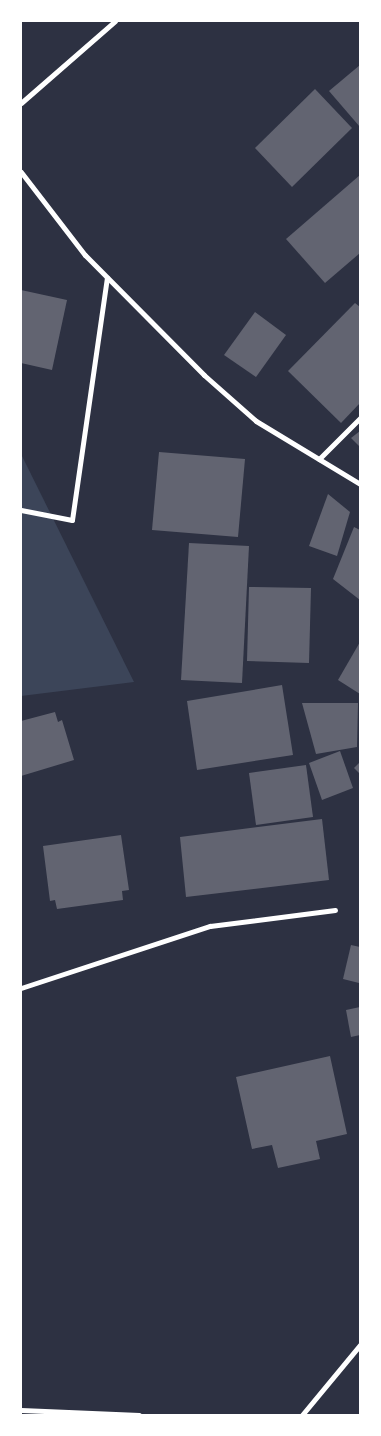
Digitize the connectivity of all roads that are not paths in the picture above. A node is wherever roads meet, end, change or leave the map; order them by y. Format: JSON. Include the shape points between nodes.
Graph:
{"nodes":[{"id":1,"x":115,"y":21,"type":"edge"},
{"id":2,"x":21,"y":103,"type":"edge"},
{"id":3,"x":21,"y":172,"type":"edge"},
{"id":4,"x":107,"y":278,"type":"junction"},
{"id":5,"x":360,"y":418,"type":"edge"},
{"id":6,"x":319,"y":459,"type":"junction"},
{"id":7,"x":360,"y":484,"type":"edge"},
{"id":8,"x":21,"y":510,"type":"edge"},
{"id":9,"x":335,"y":910,"type":"dead end"},
{"id":10,"x":21,"y":988,"type":"edge"},
{"id":11,"x":360,"y":1345,"type":"edge"},
{"id":12,"x":21,"y":1410,"type":"edge"},
{"id":13,"x":139,"y":1415,"type":"edge"},
{"id":14,"x":302,"y":1415,"type":"edge"}],
"edges":[{"from":1,"to":2,"type":"street"},
{"from":3,"to":4,"type":"street"},
{"from":4,"to":6,"type":"street","via":[[256,421]]},
{"from":4,"to":8,"type":"street","via":[[72,520]]},
{"from":5,"to":6,"type":"street"},
{"from":6,"to":7,"type":"street"},
{"from":9,"to":10,"type":"street","via":[[210,926]]},
{"from":11,"to":14,"type":"street"},
{"from":12,"to":13,"type":"street"}]}
